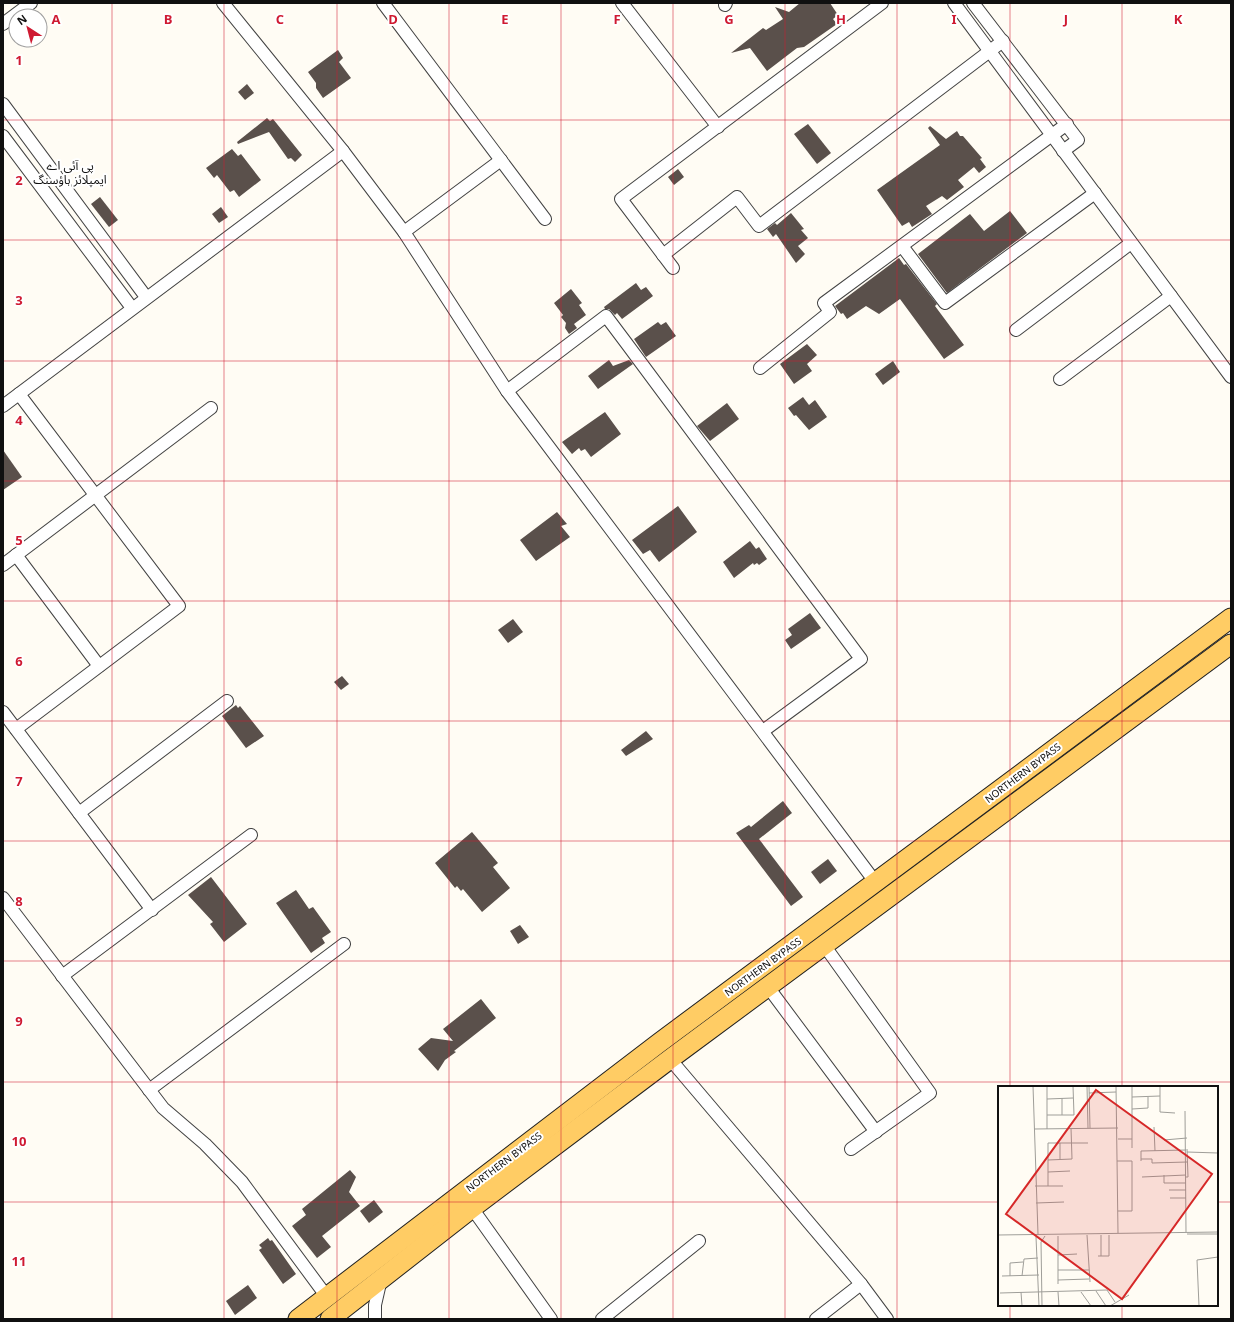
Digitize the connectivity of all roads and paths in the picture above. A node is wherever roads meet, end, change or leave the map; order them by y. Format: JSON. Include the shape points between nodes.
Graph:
{"nodes":[{"id":1,"x":31,"y":3,"type":"edge"},
{"id":2,"x":223,"y":3,"type":"edge"},
{"id":3,"x":383,"y":3,"type":"edge"},
{"id":4,"x":622,"y":3,"type":"edge"},
{"id":5,"x":882,"y":3,"type":"edge"},
{"id":6,"x":954,"y":3,"type":"edge"},
{"id":7,"x":973,"y":3,"type":"edge"},
{"id":8,"x":3,"y":24,"type":"edge"},
{"id":9,"x":1003,"y":41,"type":"junction"},
{"id":10,"x":989,"y":51,"type":"junction"},
{"id":11,"x":3,"y":104,"type":"edge"},
{"id":12,"x":1067,"y":124,"type":"junction"},
{"id":13,"x":718,"y":127,"type":"junction"},
{"id":14,"x":3,"y":136,"type":"edge"},
{"id":15,"x":1051,"y":136,"type":"junction"},
{"id":16,"x":343,"y":151,"type":"junction"},
{"id":17,"x":1063,"y":151,"type":"junction"},
{"id":18,"x":501,"y":160,"type":"junction"},
{"id":19,"x":1095,"y":193,"type":"junction"},
{"id":20,"x":545,"y":219,"type":"dead end"},
{"id":21,"x":404,"y":232,"type":"junction"},
{"id":22,"x":1131,"y":242,"type":"junction"},
{"id":23,"x":902,"y":246,"type":"junction"},
{"id":24,"x":663,"y":255,"type":"junction"},
{"id":25,"x":673,"y":268,"type":"dead end"},
{"id":26,"x":1171,"y":296,"type":"junction"},
{"id":27,"x":146,"y":297,"type":"junction"},
{"id":28,"x":132,"y":308,"type":"junction"},
{"id":29,"x":1016,"y":330,"type":"dead end"},
{"id":30,"x":760,"y":368,"type":"dead end"},
{"id":31,"x":1231,"y":377,"type":"edge"},
{"id":32,"x":1060,"y":379,"type":"dead end"},
{"id":33,"x":507,"y":391,"type":"junction"},
{"id":34,"x":19,"y":394,"type":"junction"},
{"id":35,"x":3,"y":406,"type":"edge"},
{"id":36,"x":212,"y":408,"type":"dead end"},
{"id":37,"x":95,"y":495,"type":"junction"},
{"id":38,"x":16,"y":555,"type":"junction"},
{"id":39,"x":3,"y":565,"type":"edge"},
{"id":40,"x":1231,"y":618,"type":"edge"},
{"id":41,"x":1231,"y":644,"type":"edge"},
{"id":42,"x":99,"y":666,"type":"junction"},
{"id":43,"x":227,"y":701,"type":"dead end"},
{"id":44,"x":3,"y":712,"type":"edge"},
{"id":45,"x":16,"y":729,"type":"junction"},
{"id":46,"x":762,"y":731,"type":"junction"},
{"id":47,"x":79,"y":812,"type":"junction"},
{"id":48,"x":251,"y":835,"type":"dead end"},
{"id":49,"x":876,"y":883,"type":"junction"},
{"id":50,"x":3,"y":898,"type":"edge"},
{"id":51,"x":152,"y":910,"type":"junction"},
{"id":52,"x":344,"y":944,"type":"dead end"},
{"id":53,"x":824,"y":945,"type":"junction"},
{"id":54,"x":62,"y":976,"type":"junction"},
{"id":55,"x":768,"y":987,"type":"junction"},
{"id":56,"x":670,"y":1059,"type":"junction"},
{"id":57,"x":149,"y":1090,"type":"junction"},
{"id":58,"x":876,"y":1132,"type":"junction"},
{"id":59,"x":851,"y":1149,"type":"dead end"},
{"id":60,"x":526,"y":1157,"type":"junction"},
{"id":61,"x":472,"y":1208,"type":"junction"},
{"id":62,"x":699,"y":1241,"type":"dead end"},
{"id":63,"x":381,"y":1279,"type":"junction"},
{"id":64,"x":862,"y":1284,"type":"junction"},
{"id":65,"x":327,"y":1297,"type":"junction"},
{"id":66,"x":298,"y":1319,"type":"edge"},
{"id":67,"x":330,"y":1319,"type":"edge"},
{"id":68,"x":375,"y":1319,"type":"edge"},
{"id":69,"x":551,"y":1319,"type":"edge"},
{"id":70,"x":602,"y":1319,"type":"edge"},
{"id":71,"x":816,"y":1319,"type":"edge"},
{"id":72,"x":887,"y":1319,"type":"edge"}],
"edges":[{"from":1,"to":8,"type":"street"},
{"from":2,"to":16,"type":"street"},
{"from":3,"to":18,"type":"street"},
{"from":4,"to":13,"type":"street"},
{"from":5,"to":13,"type":"street"},
{"from":6,"to":10,"type":"street"},
{"from":7,"to":9,"type":"street"},
{"from":9,"to":10,"type":"street"},
{"from":9,"to":12,"type":"street"},
{"from":10,"to":15,"type":"street"},
{"from":10,"to":24,"type":"street","via":[[759,226],[737,197]]},
{"from":11,"to":27,"type":"street"},
{"from":12,"to":15,"type":"street"},
{"from":12,"to":17,"type":"street","via":[[1078,140]]},
{"from":13,"to":24,"type":"street","via":[[621,199]]},
{"from":14,"to":28,"type":"street"},
{"from":15,"to":17,"type":"street"},
{"from":15,"to":23,"type":"street"},
{"from":16,"to":21,"type":"street"},
{"from":16,"to":27,"type":"street"},
{"from":17,"to":19,"type":"street"},
{"from":18,"to":20,"type":"street"},
{"from":18,"to":21,"type":"street"},
{"from":19,"to":22,"type":"street"},
{"from":19,"to":23,"type":"street","via":[[945,303]]},
{"from":21,"to":33,"type":"street"},
{"from":22,"to":26,"type":"street"},
{"from":22,"to":29,"type":"street"},
{"from":23,"to":30,"type":"street","via":[[824,303],[830,312]]},
{"from":24,"to":25,"type":"street"},
{"from":26,"to":31,"type":"street"},
{"from":26,"to":32,"type":"street"},
{"from":27,"to":28,"type":"street"},
{"from":28,"to":34,"type":"street"},
{"from":33,"to":46,"type":"street"},
{"from":33,"to":46,"type":"street","via":[[606,316],[860,659]]},
{"from":34,"to":35,"type":"street"},
{"from":34,"to":37,"type":"street"},
{"from":36,"to":37,"type":"street"},
{"from":37,"to":38,"type":"street"},
{"from":37,"to":42,"type":"street","via":[[179,606]]},
{"from":38,"to":39,"type":"street"},
{"from":38,"to":42,"type":"street"},
{"from":40,"to":49,"type":"main road","name":"NORTHERN BYPASS"},
{"from":41,"to":53,"type":"main road","name":"NORTHERN BYPASS"},
{"from":42,"to":45,"type":"street"},
{"from":43,"to":47,"type":"street"},
{"from":44,"to":45,"type":"street"},
{"from":45,"to":47,"type":"street"},
{"from":46,"to":49,"type":"street"},
{"from":47,"to":51,"type":"street"},
{"from":48,"to":51,"type":"street"},
{"from":49,"to":60,"type":"main road","name":"NORTHERN BYPASS","via":[[659,1043]]},
{"from":50,"to":54,"type":"street"},
{"from":51,"to":54,"type":"street"},
{"from":52,"to":57,"type":"street"},
{"from":53,"to":55,"type":"main road","name":"NORTHERN BYPASS"},
{"from":53,"to":58,"type":"street","via":[[930,1093]]},
{"from":54,"to":57,"type":"street"},
{"from":55,"to":56,"type":"main road","name":"NORTHERN BYPASS"},
{"from":55,"to":58,"type":"street"},
{"from":56,"to":60,"type":"main road","name":"NORTHERN BYPASS"},
{"from":56,"to":64,"type":"street"},
{"from":57,"to":65,"type":"street","via":[[163,1108],[205,1144],[242,1182]]},
{"from":58,"to":59,"type":"street"},
{"from":60,"to":61,"type":"main road","name":"NORTHERN BYPASS"},
{"from":60,"to":65,"type":"main road","name":"NORTHERN BYPASS"},
{"from":61,"to":63,"type":"main road","name":"NORTHERN BYPASS"},
{"from":61,"to":69,"type":"street"},
{"from":62,"to":70,"type":"street"},
{"from":63,"to":67,"type":"main road","name":"NORTHERN BYPASS"},
{"from":63,"to":68,"type":"street","via":[[375,1305]]},
{"from":64,"to":71,"type":"street"},
{"from":64,"to":72,"type":"street"},
{"from":65,"to":66,"type":"main road","name":"NORTHERN BYPASS"}]}
